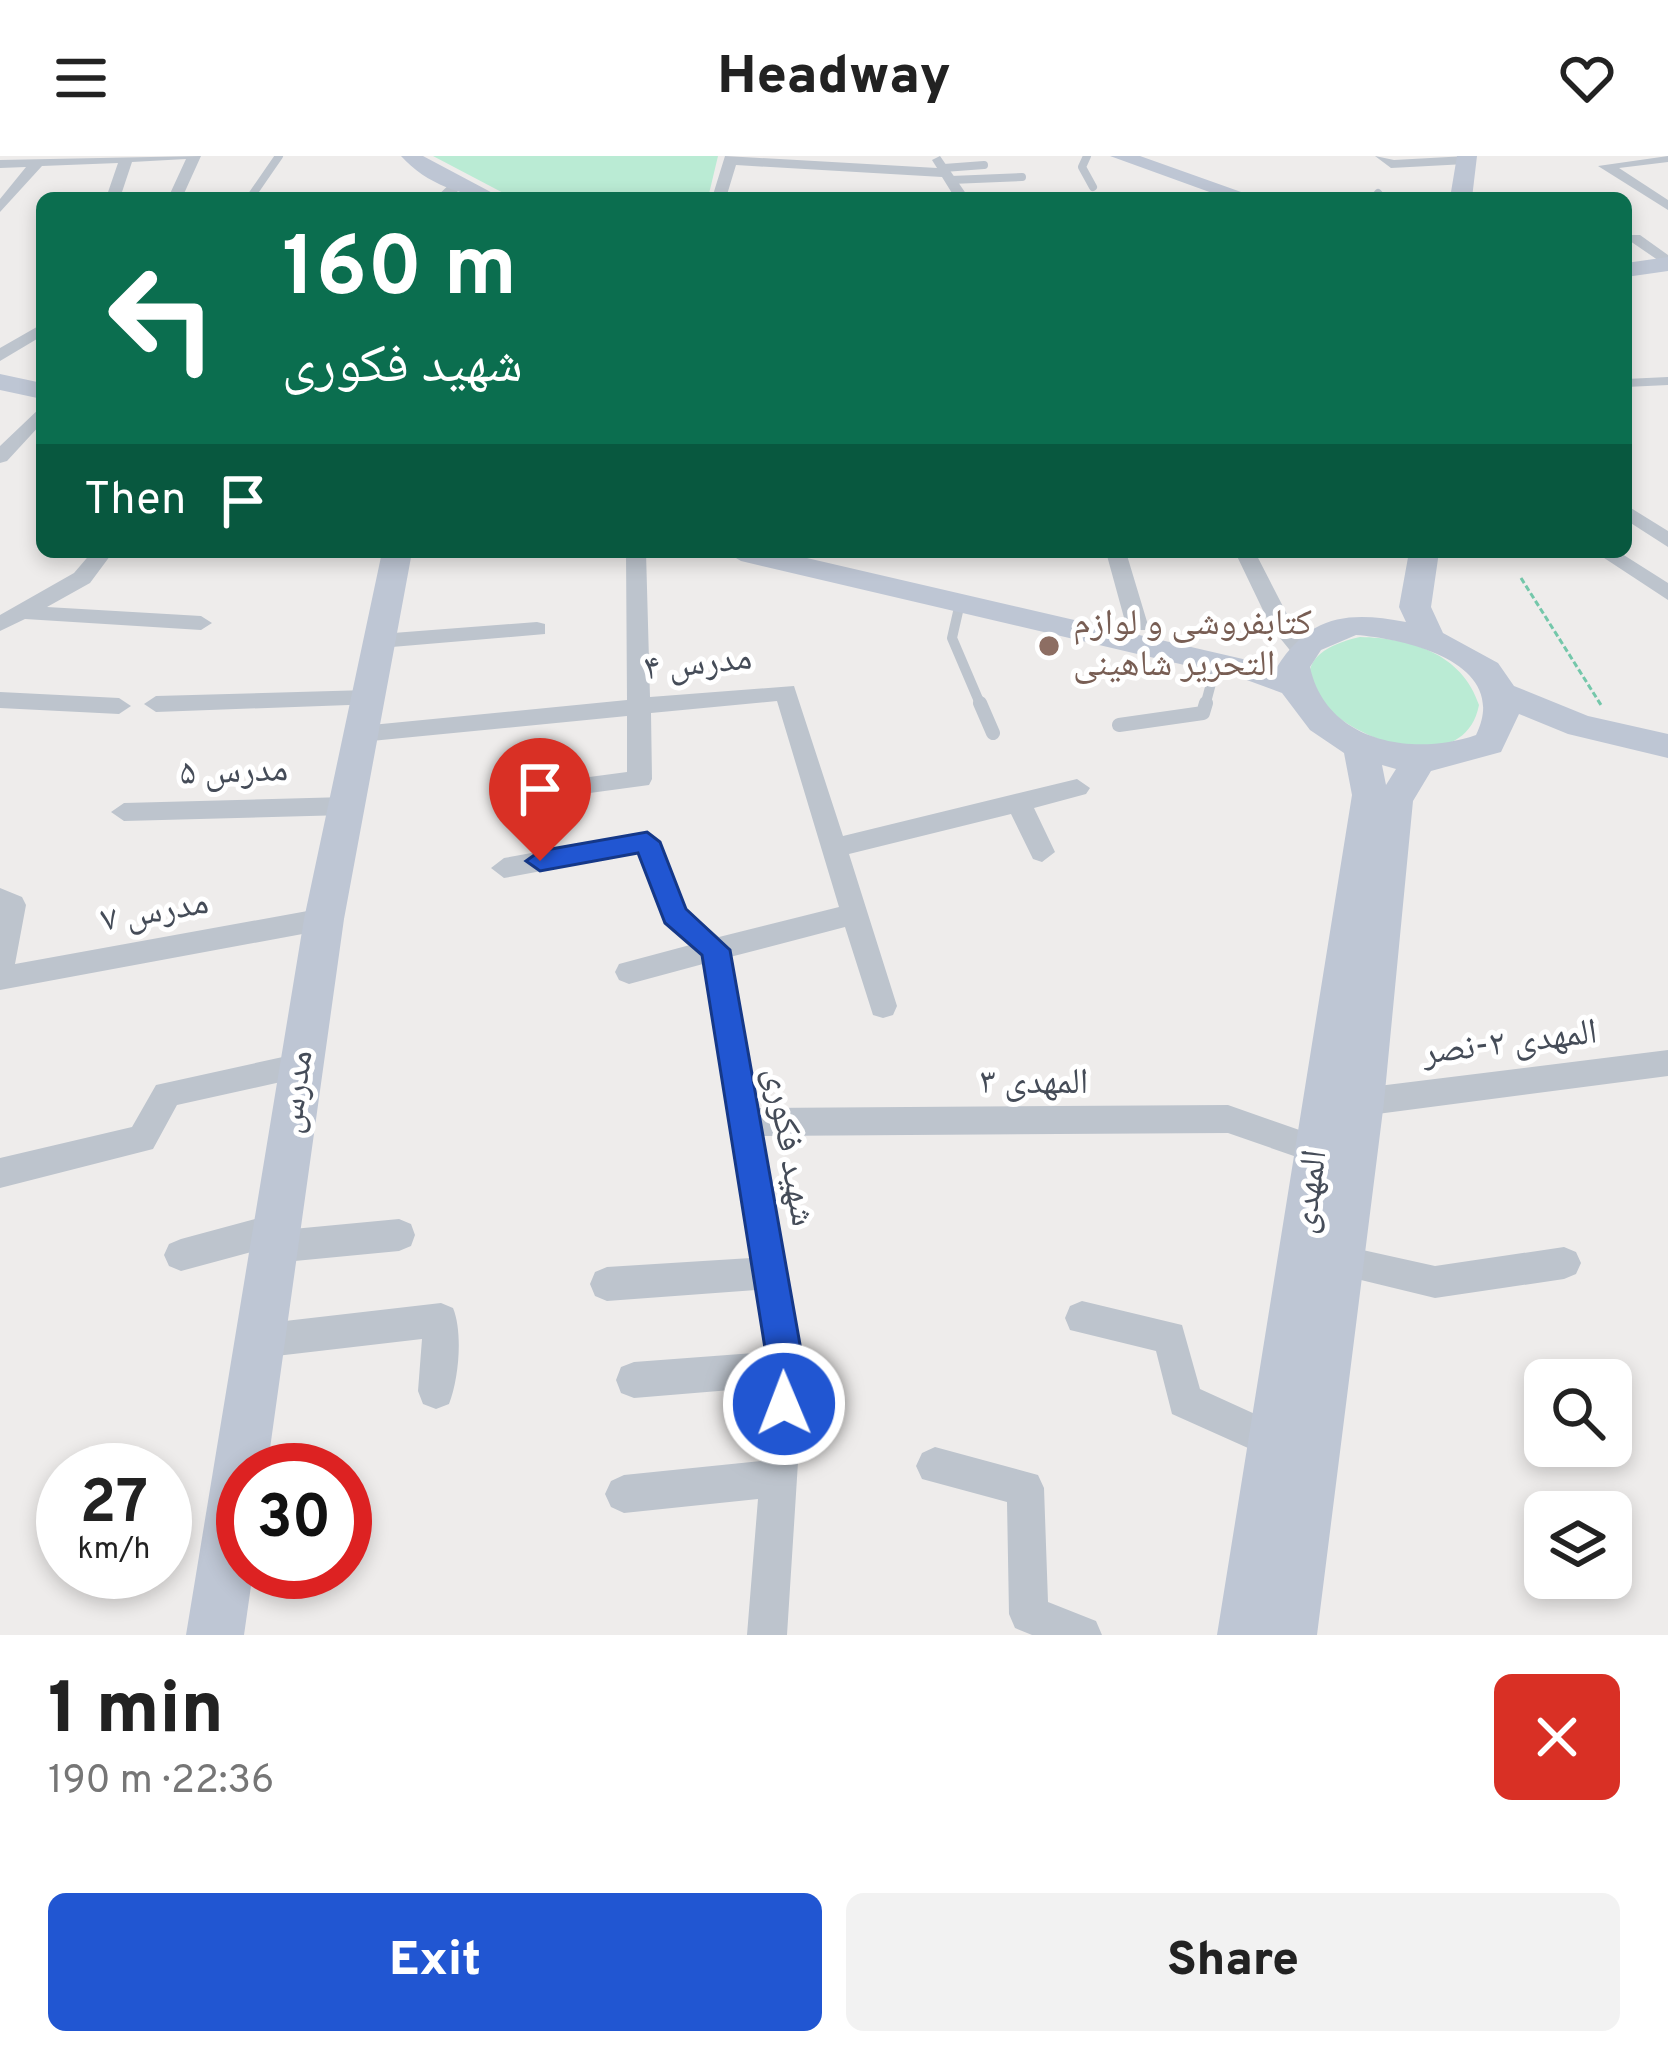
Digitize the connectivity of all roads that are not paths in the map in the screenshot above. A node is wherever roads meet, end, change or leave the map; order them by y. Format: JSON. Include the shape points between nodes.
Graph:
{"nodes":[{"id":1,"x":182,"y":156,"type":"edge"},
{"id":2,"x":194,"y":156,"type":"edge"},
{"id":3,"x":279,"y":156,"type":"edge"},
{"id":4,"x":411,"y":156,"type":"edge"},
{"id":5,"x":1087,"y":156,"type":"edge"},
{"id":6,"x":1124,"y":156,"type":"edge"},
{"id":7,"x":1382,"y":156,"type":"edge"},
{"id":8,"x":1665,"y":156,"type":"edge"},
{"id":9,"x":127,"y":157,"type":"edge"},
{"id":10,"x":1474,"y":158,"type":"edge"},
{"id":11,"x":731,"y":159,"type":"edge"},
{"id":12,"x":1631,"y":159,"type":"edge"},
{"id":13,"x":38,"y":162,"type":"junction"},
{"id":14,"x":0,"y":164,"type":"edge"},
{"id":15,"x":984,"y":165,"type":"dead end"},
{"id":16,"x":945,"y":169,"type":"edge"},
{"id":17,"x":1022,"y":177,"type":"dead end"},
{"id":18,"x":1093,"y":187,"type":"dead end"},
{"id":19,"x":450,"y":191,"type":"edge"},
{"id":20,"x":115,"y":192,"type":"edge"},
{"id":21,"x":178,"y":192,"type":"edge"},
{"id":22,"x":254,"y":192,"type":"edge"},
{"id":23,"x":721,"y":192,"type":"edge"},
{"id":24,"x":1229,"y":192,"type":"edge"},
{"id":25,"x":1462,"y":192,"type":"edge"},
{"id":26,"x":1476,"y":192,"type":"edge"},
{"id":27,"x":1668,"y":206,"type":"edge"},
{"id":28,"x":0,"y":208,"type":"edge"},
{"id":29,"x":1635,"y":238,"type":"dead end"},
{"id":30,"x":1668,"y":263,"type":"edge"},
{"id":31,"x":1632,"y":269,"type":"edge"},
{"id":32,"x":36,"y":333,"type":"edge"},
{"id":33,"x":0,"y":356,"type":"edge"},
{"id":34,"x":0,"y":367,"type":"edge"},
{"id":35,"x":36,"y":376,"type":"edge"},
{"id":36,"x":1668,"y":381,"type":"edge"},
{"id":37,"x":0,"y":382,"type":"edge"},
{"id":38,"x":1632,"y":382,"type":"edge"},
{"id":39,"x":36,"y":391,"type":"edge"},
{"id":40,"x":36,"y":418,"type":"edge"},
{"id":41,"x":0,"y":457,"type":"edge"},
{"id":42,"x":1632,"y":515,"type":"edge"},
{"id":43,"x":1668,"y":541,"type":"edge"},
{"id":44,"x":99,"y":558,"type":"edge"},
{"id":45,"x":396,"y":558,"type":"edge"},
{"id":46,"x":636,"y":558,"type":"edge"},
{"id":47,"x":767,"y":558,"type":"edge"},
{"id":48,"x":843,"y":558,"type":"edge"},
{"id":49,"x":1118,"y":558,"type":"edge"},
{"id":50,"x":1247,"y":558,"type":"edge"},
{"id":51,"x":1401,"y":558,"type":"edge"},
{"id":52,"x":1423,"y":558,"type":"edge"},
{"id":53,"x":1614,"y":558,"type":"edge"},
{"id":54,"x":1668,"y":593,"type":"edge"},
{"id":55,"x":960,"y":602,"type":"junction"},
{"id":56,"x":22,"y":612,"type":"junction"},
{"id":57,"x":201,"y":623,"type":"dead end"},
{"id":58,"x":0,"y":625,"type":"edge"},
{"id":59,"x":1137,"y":625,"type":"junction"},
{"id":60,"x":1376,"y":625,"type":"junction"},
{"id":61,"x":537,"y":629,"type":"dead end"},
{"id":62,"x":1428,"y":635,"type":"junction"},
{"id":63,"x":380,"y":640,"type":"junction"},
{"id":64,"x":1301,"y":649,"type":"junction"},
{"id":65,"x":1217,"y":661,"type":"junction"},
{"id":66,"x":1293,"y":685,"type":"junction"},
{"id":67,"x":0,"y":700,"type":"edge"},
{"id":68,"x":156,"y":704,"type":"dead end"},
{"id":69,"x":119,"y":706,"type":"dead end"},
{"id":70,"x":642,"y":706,"type":"junction"},
{"id":71,"x":1500,"y":711,"type":"junction"},
{"id":72,"x":364,"y":716,"type":"junction"},
{"id":73,"x":1119,"y":725,"type":"dead end"},
{"id":74,"x":992,"y":733,"type":"dead end"},
{"id":75,"x":1668,"y":746,"type":"edge"},
{"id":76,"x":1361,"y":749,"type":"junction"},
{"id":77,"x":1668,"y":760,"type":"edge"},
{"id":78,"x":1418,"y":762,"type":"junction"},
{"id":79,"x":1077,"y":788,"type":"dead end"},
{"id":80,"x":538,"y":791,"type":"dead end"},
{"id":81,"x":1018,"y":802,"type":"junction"},
{"id":82,"x":346,"y":806,"type":"junction"},
{"id":83,"x":124,"y":812,"type":"dead end"},
{"id":84,"x":831,"y":848,"type":"junction"},
{"id":85,"x":1042,"y":852,"type":"dead end"},
{"id":86,"x":504,"y":868,"type":"dead end"},
{"id":87,"x":0,"y":899,"type":"edge"},
{"id":88,"x":853,"y":914,"type":"junction"},
{"id":89,"x":324,"y":919,"type":"junction"},
{"id":90,"x":716,"y":950,"type":"junction"},
{"id":91,"x":0,"y":966,"type":"edge"},
{"id":92,"x":629,"y":972,"type":"dead end"},
{"id":93,"x":0,"y":979,"type":"edge"},
{"id":94,"x":883,"y":1006,"type":"dead end"},
{"id":95,"x":1668,"y":1064,"type":"edge"},
{"id":96,"x":301,"y":1066,"type":"junction"},
{"id":97,"x":1362,"y":1102,"type":"junction"},
{"id":98,"x":745,"y":1123,"type":"junction"},
{"id":99,"x":1318,"y":1150,"type":"junction"},
{"id":100,"x":0,"y":1173,"type":"edge"},
{"id":101,"x":398,"y":1235,"type":"dead end"},
{"id":102,"x":275,"y":1238,"type":"junction"},
{"id":103,"x":181,"y":1255,"type":"dead end"},
{"id":104,"x":1340,"y":1261,"type":"junction"},
{"id":105,"x":1564,"y":1263,"type":"dead end"},
{"id":106,"x":770,"y":1273,"type":"junction"},
{"id":107,"x":607,"y":1284,"type":"dead end"},
{"id":108,"x":1082,"y":1318,"type":"dead end"},
{"id":109,"x":259,"y":1341,"type":"junction"},
{"id":110,"x":786,"y":1367,"type":"junction"},
{"id":111,"x":634,"y":1380,"type":"dead end"},
{"id":112,"x":436,"y":1391,"type":"dead end"},
{"id":113,"x":1275,"y":1442,"type":"junction"},
{"id":114,"x":935,"y":1466,"type":"dead end"},
{"id":115,"x":778,"y":1478,"type":"junction"},
{"id":116,"x":624,"y":1495,"type":"dead end"},
{"id":117,"x":215,"y":1635,"type":"edge"},
{"id":118,"x":767,"y":1635,"type":"edge"},
{"id":119,"x":1082,"y":1635,"type":"edge"},
{"id":120,"x":1246,"y":1635,"type":"edge"},
{"id":121,"x":1288,"y":1635,"type":"edge"}],
"edges":[{"from":1,"to":9,"type":"street"},
{"from":2,"to":21,"type":"street"},
{"from":3,"to":22,"type":"lane"},
{"from":4,"to":19,"type":"main road"},
{"from":5,"to":18,"type":"lane","via":[[1082,167]]},
{"from":6,"to":24,"type":"main road"},
{"from":7,"to":10,"type":"street","via":[[1390,164]]},
{"from":8,"to":12,"type":"street"},
{"from":9,"to":13,"type":"street"},
{"from":9,"to":20,"type":"street"},
{"from":10,"to":25,"type":"main road"},
{"from":10,"to":26,"type":"main road"},
{"from":11,"to":16,"type":"street"},
{"from":11,"to":23,"type":"street"},
{"from":12,"to":27,"type":"street","via":[[1605,166]]},
{"from":13,"to":14,"type":"street"},
{"from":13,"to":28,"type":"street"},
{"from":15,"to":16,"type":"lane"},
{"from":16,"to":17,"type":"lane"},
{"from":29,"to":30,"type":"street"},
{"from":30,"to":31,"type":"main road"},
{"from":32,"to":33,"type":"street"},
{"from":34,"to":35,"type":"main road"},
{"from":36,"to":38,"type":"lane"},
{"from":37,"to":39,"type":"main road"},
{"from":40,"to":41,"type":"street"},
{"from":42,"to":43,"type":"street"},
{"from":44,"to":56,"type":"street","via":[[82,578]]},
{"from":45,"to":63,"type":"main road","name":"مدرس"},
{"from":46,"to":70,"type":"street"},
{"from":47,"to":55,"type":"main road"},
{"from":48,"to":59,"type":"main road"},
{"from":49,"to":59,"type":"street"},
{"from":50,"to":64,"type":"street"},
{"from":51,"to":60,"type":"main road","via":[[1394,602]]},
{"from":52,"to":62,"type":"main road","via":[[1415,607]]},
{"from":53,"to":54,"type":"street"},
{"from":55,"to":65,"type":"main road"},
{"from":55,"to":74,"type":"lane","via":[[952,638]]},
{"from":56,"to":57,"type":"street"},
{"from":56,"to":58,"type":"street"},
{"from":59,"to":64,"type":"main road","via":[[1258,652]]},
{"from":60,"to":62,"type":"main road"},
{"from":60,"to":64,"type":"main road","via":[[1331,630]]},
{"from":61,"to":63,"type":"street"},
{"from":62,"to":71,"type":"main road","via":[[1473,660]]},
{"from":63,"to":72,"type":"main road","name":"مدرس"},
{"from":64,"to":66,"type":"main road"},
{"from":65,"to":66,"type":"main road"},
{"from":65,"to":73,"type":"lane","via":[[1203,713]]},
{"from":66,"to":76,"type":"main road","via":[[1315,720]]},
{"from":67,"to":69,"type":"street"},
{"from":68,"to":72,"type":"street","name":"مدرس ۴"},
{"from":70,"to":72,"type":"street","name":"مدرس ۴"},
{"from":70,"to":80,"type":"street","via":[[640,779]]},
{"from":70,"to":84,"type":"street","name":"مدرس ۴","via":[[786,692]]},
{"from":71,"to":75,"type":"main road"},
{"from":71,"to":77,"type":"main road"},
{"from":71,"to":78,"type":"main road","via":[[1471,754]]},
{"from":72,"to":82,"type":"main road","name":"مدرس"},
{"from":76,"to":78,"type":"main road"},
{"from":76,"to":99,"type":"main road","name":"المهدی","via":[[1370,795]]},
{"from":78,"to":97,"type":"main road","name":"المهدی","via":[[1395,801]]},
{"from":79,"to":81,"type":"street"},
{"from":81,"to":84,"type":"street"},
{"from":81,"to":85,"type":"street"},
{"from":82,"to":83,"type":"street","name":"مدرس ۵"},
{"from":82,"to":89,"type":"main road","name":"مدرس"},
{"from":84,"to":88,"type":"street","name":"مدرس ۴"},
{"from":86,"to":90,"type":"street","via":[[647,842],[674,915]]},
{"from":87,"to":91,"type":"street","via":[[11,905]]},
{"from":88,"to":90,"type":"street"},
{"from":88,"to":94,"type":"street","name":"مدرس ۴"},
{"from":89,"to":93,"type":"street","name":"مدرس ۷"},
{"from":89,"to":96,"type":"main road","name":"مدرس"},
{"from":90,"to":92,"type":"street"},
{"from":90,"to":98,"type":"street","name":"شهید فکوری"},
{"from":95,"to":97,"type":"street","name":"المهدی ۲-نصر"},
{"from":96,"to":100,"type":"street","via":[[167,1094],[142,1139]]},
{"from":96,"to":102,"type":"main road","name":"مدرس"},
{"from":97,"to":104,"type":"main road","name":"المهدی"},
{"from":98,"to":99,"type":"street","name":"المهدی ۳","via":[[1228,1119]]},
{"from":98,"to":106,"type":"street","name":"شهید فکوری"},
{"from":99,"to":113,"type":"main road","name":"المهدی"},
{"from":101,"to":102,"type":"street"},
{"from":102,"to":103,"type":"street"},
{"from":102,"to":109,"type":"main road","name":"مدرس"},
{"from":104,"to":105,"type":"street","via":[[1435,1282]]},
{"from":104,"to":121,"type":"main road","name":"المهدی"},
{"from":106,"to":107,"type":"street"},
{"from":106,"to":110,"type":"street","name":"شهید فکوری"},
{"from":108,"to":113,"type":"street","via":[[1170,1337],[1185,1401]]},
{"from":109,"to":112,"type":"street","via":[[441,1320]]},
{"from":109,"to":117,"type":"main road","name":"مدرس"},
{"from":110,"to":111,"type":"street"},
{"from":110,"to":115,"type":"street","name":"شهید فکوری"},
{"from":113,"to":120,"type":"main road","name":"المهدی"},
{"from":114,"to":119,"type":"street","via":[[1024,1488],[1029,1614]]},
{"from":115,"to":116,"type":"street"},
{"from":115,"to":118,"type":"street","name":"شهید فکوری"}]}
